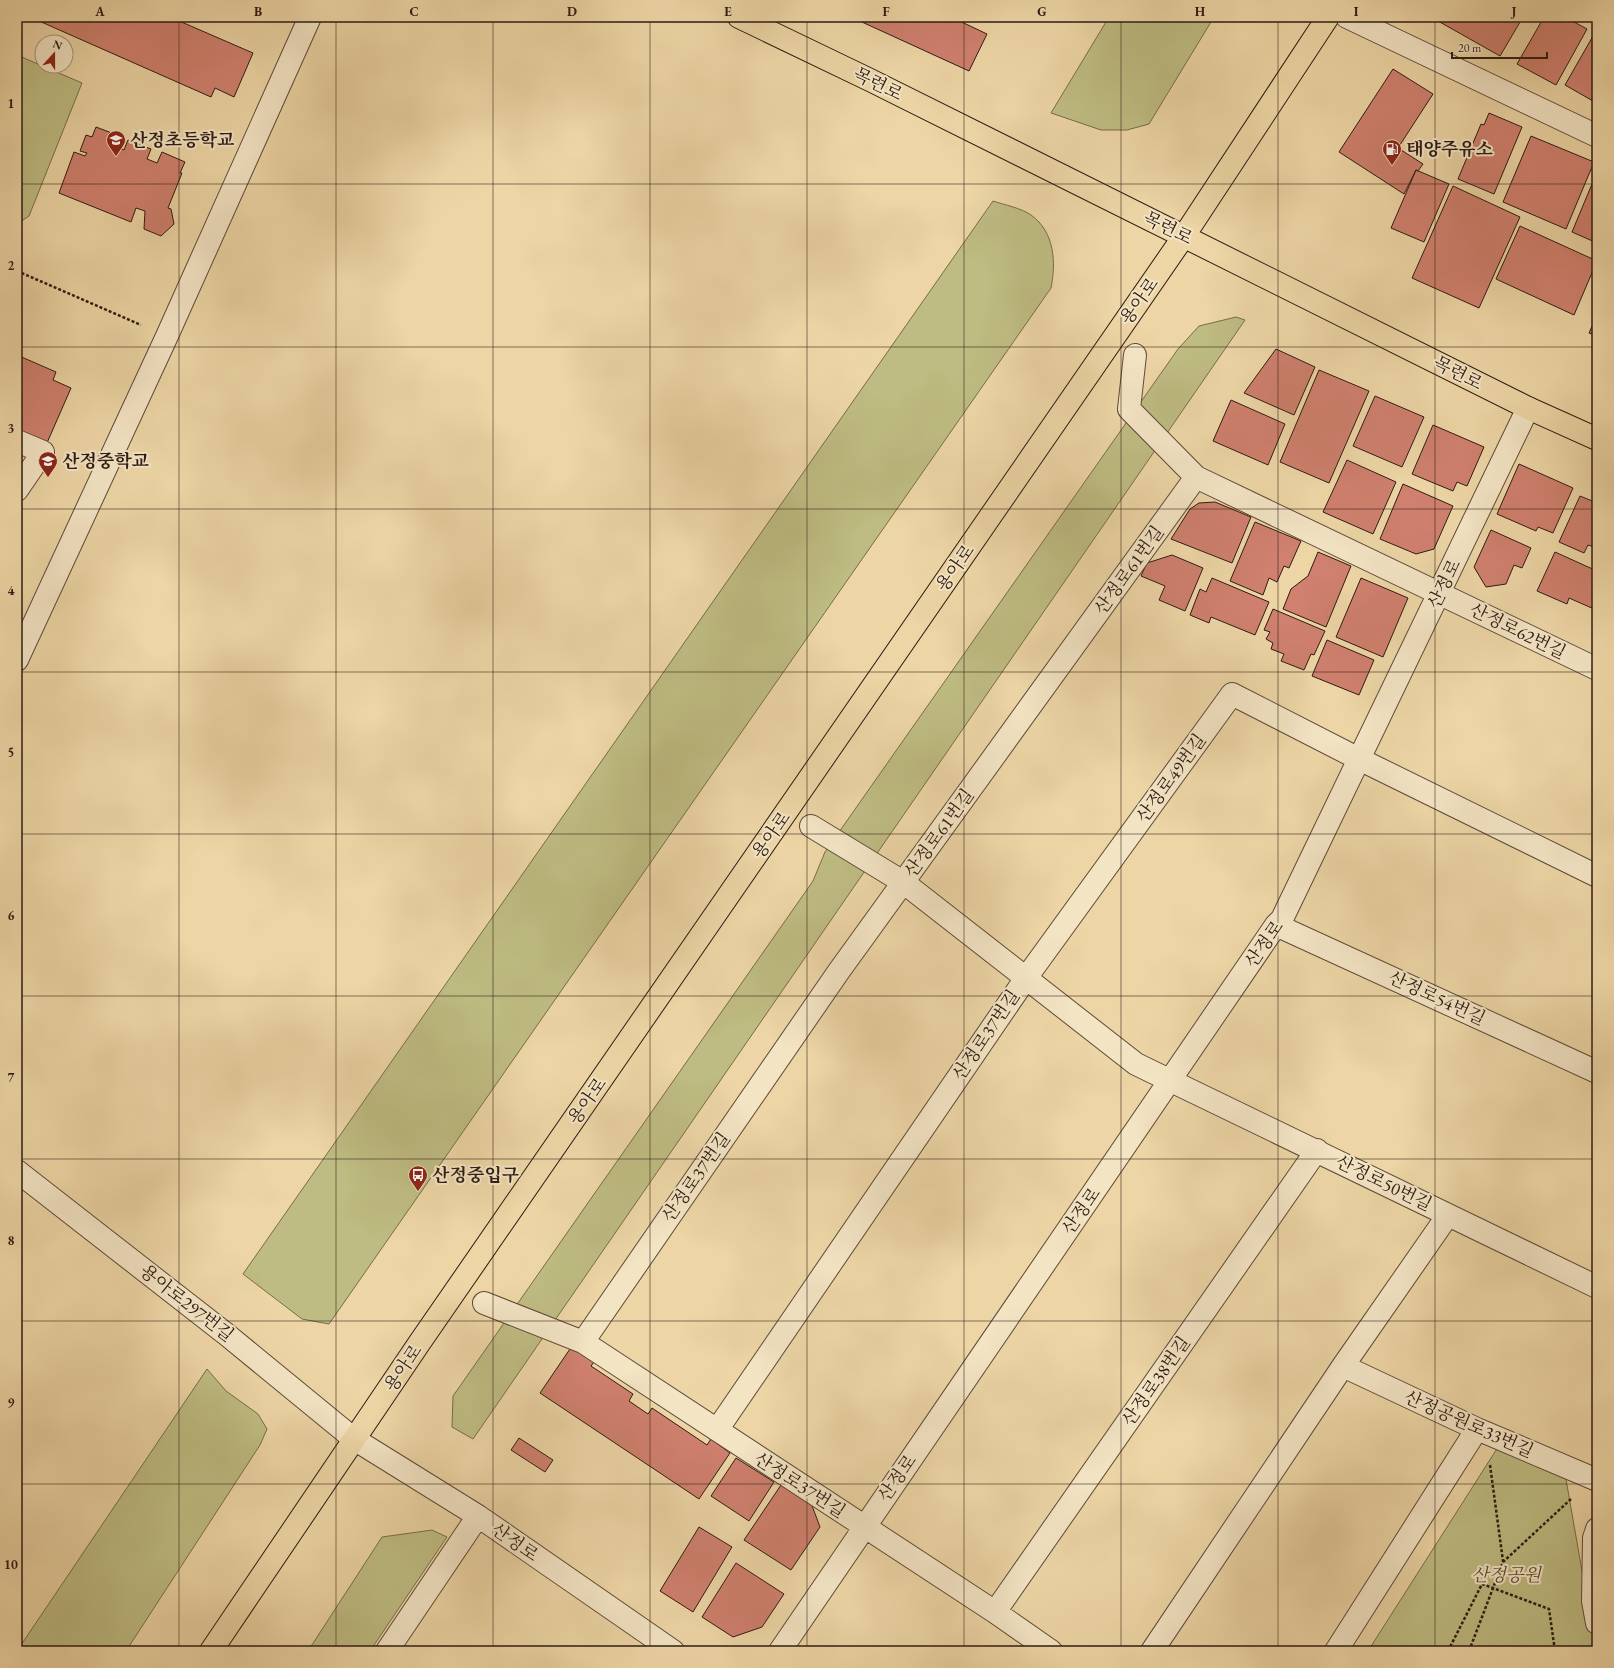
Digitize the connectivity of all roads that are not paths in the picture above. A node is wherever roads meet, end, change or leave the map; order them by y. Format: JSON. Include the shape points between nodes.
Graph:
{"nodes":[{"id":1,"x":310,"y":17,"type":"edge"},
{"id":2,"x":739,"y":17,"type":"edge"},
{"id":3,"x":1328,"y":17,"type":"edge"},
{"id":4,"x":1347,"y":17,"type":"edge"},
{"id":5,"x":1597,"y":136,"type":"edge"},
{"id":6,"x":1184,"y":236,"type":"junction"},
{"id":7,"x":1135,"y":355,"type":"dead end"},
{"id":8,"x":1528,"y":408,"type":"junction"},
{"id":9,"x":1597,"y":439,"type":"edge"},
{"id":10,"x":17,"y":441,"type":"edge"},
{"id":11,"x":1196,"y":477,"type":"junction"},
{"id":12,"x":17,"y":490,"type":"edge"},
{"id":13,"x":1440,"y":593,"type":"junction"},
{"id":14,"x":17,"y":660,"type":"edge"},
{"id":15,"x":1597,"y":669,"type":"edge"},
{"id":16,"x":1360,"y":759,"type":"junction"},
{"id":17,"x":811,"y":826,"type":"dead end"},
{"id":18,"x":1597,"y":876,"type":"edge"},
{"id":19,"x":903,"y":882,"type":"junction"},
{"id":20,"x":1276,"y":925,"type":"junction"},
{"id":21,"x":1026,"y":978,"type":"junction"},
{"id":22,"x":1597,"y":1072,"type":"edge"},
{"id":23,"x":1171,"y":1080,"type":"junction"},
{"id":24,"x":1317,"y":1150,"type":"junction"},
{"id":25,"x":17,"y":1171,"type":"edge"},
{"id":26,"x":1448,"y":1215,"type":"junction"},
{"id":27,"x":1597,"y":1288,"type":"edge"},
{"id":28,"x":484,"y":1304,"type":"dead end"},
{"id":29,"x":583,"y":1342,"type":"junction"},
{"id":30,"x":1343,"y":1366,"type":"junction"},
{"id":31,"x":1477,"y":1429,"type":"junction"},
{"id":32,"x":717,"y":1430,"type":"junction"},
{"id":33,"x":354,"y":1439,"type":"junction"},
{"id":34,"x":1597,"y":1480,"type":"edge"},
{"id":35,"x":478,"y":1516,"type":"junction"},
{"id":36,"x":864,"y":1526,"type":"junction"},
{"id":37,"x":1597,"y":1530,"type":"edge"},
{"id":38,"x":995,"y":1612,"type":"junction"},
{"id":39,"x":1597,"y":1623,"type":"edge"},
{"id":40,"x":211,"y":1651,"type":"edge"},
{"id":41,"x":387,"y":1651,"type":"edge"},
{"id":42,"x":673,"y":1651,"type":"edge"},
{"id":43,"x":780,"y":1651,"type":"edge"},
{"id":44,"x":1051,"y":1651,"type":"edge"},
{"id":45,"x":1152,"y":1651,"type":"edge"},
{"id":46,"x":1336,"y":1651,"type":"edge"}],
"edges":[{"from":1,"to":14,"type":"street","via":[[167,336]]},
{"from":2,"to":6,"type":"main road","name":"목련로"},
{"from":3,"to":6,"type":"main road","name":"용아로"},
{"from":4,"to":5,"type":"street"},
{"from":6,"to":8,"type":"main road","name":"목련로"},
{"from":6,"to":33,"type":"main road","name":"용아로"},
{"from":7,"to":11,"type":"street","via":[[1129,409]]},
{"from":8,"to":9,"type":"main road","name":"목련로"},
{"from":8,"to":13,"type":"street","name":"산정로"},
{"from":10,"to":12,"type":"street","via":[[43,452]]},
{"from":11,"to":13,"type":"street"},
{"from":11,"to":19,"type":"street","name":"산정로61번길"},
{"from":13,"to":15,"type":"street","name":"산정로62번길"},
{"from":13,"to":16,"type":"street","name":"산정로"},
{"from":16,"to":18,"type":"street"},
{"from":16,"to":20,"type":"street","name":"산정로","via":[[1282,919]]},
{"from":16,"to":21,"type":"street","name":"산정로49번길","via":[[1232,694]]},
{"from":17,"to":19,"type":"street"},
{"from":19,"to":21,"type":"street"},
{"from":19,"to":29,"type":"street","name":"산정로37번길"},
{"from":20,"to":22,"type":"street","name":"산정로54번길"},
{"from":20,"to":23,"type":"street","name":"산정로"},
{"from":21,"to":23,"type":"street","via":[[1136,1064]]},
{"from":21,"to":32,"type":"street","name":"산정로37번길"},
{"from":23,"to":24,"type":"street","name":"산정로50번길"},
{"from":23,"to":36,"type":"street","name":"산정로"},
{"from":24,"to":26,"type":"street","name":"산정로50번길"},
{"from":24,"to":38,"type":"street","name":"산정로38번길"},
{"from":25,"to":33,"type":"street","name":"용아로297번길","via":[[226,1334]]},
{"from":26,"to":27,"type":"street","name":"산정로50번길"},
{"from":26,"to":30,"type":"street"},
{"from":28,"to":29,"type":"street"},
{"from":29,"to":32,"type":"street","name":"산정로37번길"},
{"from":30,"to":31,"type":"street","name":"산정공원로33번길"},
{"from":30,"to":45,"type":"street"},
{"from":31,"to":34,"type":"street","name":"산정공원로33번길"},
{"from":31,"to":46,"type":"street"},
{"from":32,"to":36,"type":"street","name":"산정로37번길"},
{"from":33,"to":35,"type":"street","name":"산정로"},
{"from":33,"to":40,"type":"main road","name":"용아로"},
{"from":35,"to":41,"type":"street"},
{"from":35,"to":42,"type":"street","name":"산정로"},
{"from":36,"to":38,"type":"street"},
{"from":36,"to":43,"type":"street","name":"산정로"},
{"from":37,"to":39,"type":"street","via":[[1594,1538],[1593,1601]]},
{"from":38,"to":44,"type":"street"}]}
